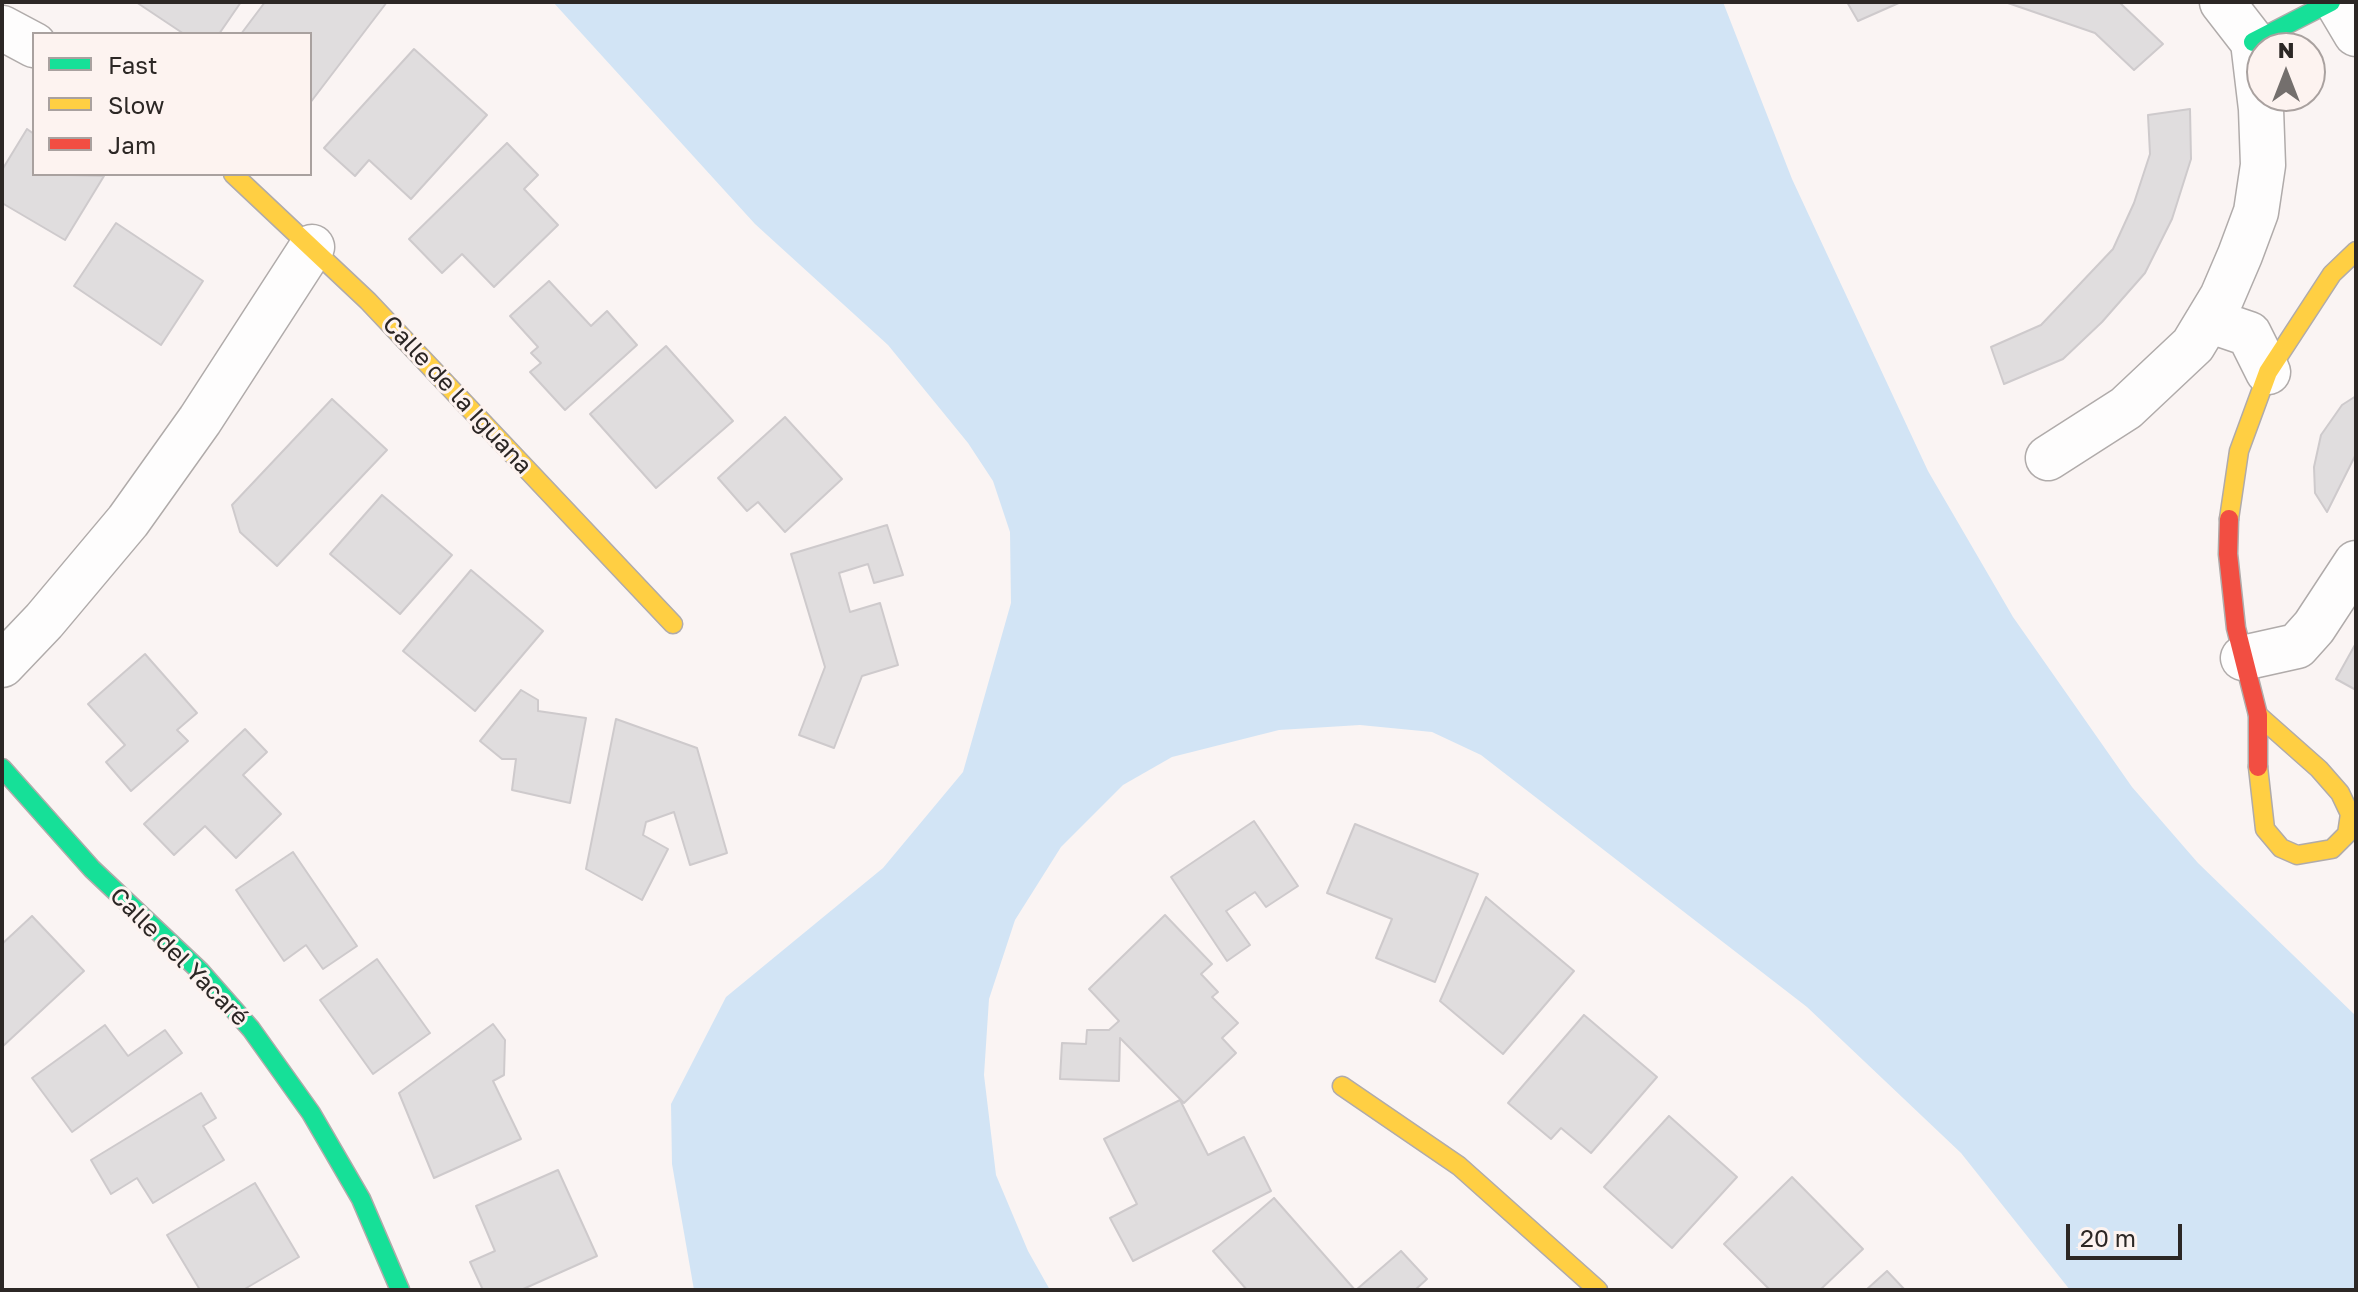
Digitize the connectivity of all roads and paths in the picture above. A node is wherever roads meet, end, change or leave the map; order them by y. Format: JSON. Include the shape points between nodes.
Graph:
{"nodes":[{"id":1,"x":2222,"y":2,"type":"edge"},
{"id":2,"x":2334,"y":2,"type":"edge"},
{"id":3,"x":2,"y":28,"type":"edge"},
{"id":4,"x":2273,"y":32,"type":"edge"},
{"id":5,"x":2246,"y":33,"type":"edge"},
{"id":6,"x":2356,"y":34,"type":"edge"},
{"id":7,"x":32,"y":44,"type":"edge"},
{"id":8,"x":2260,"y":112,"type":"edge"},
{"id":9,"x":235,"y":176,"type":"edge"},
{"id":10,"x":312,"y":247,"type":"junction"},
{"id":11,"x":2356,"y":251,"type":"edge"},
{"id":12,"x":2208,"y":320,"type":"junction"},
{"id":13,"x":2268,"y":372,"type":"junction"},
{"id":14,"x":2048,"y":458,"type":"dead end"},
{"id":15,"x":2356,"y":563,"type":"edge"},
{"id":16,"x":673,"y":624,"type":"dead end"},
{"id":17,"x":2243,"y":658,"type":"junction"},
{"id":18,"x":2,"y":665,"type":"edge"},
{"id":19,"x":2258,"y":715,"type":"junction"},
{"id":20,"x":2,"y":768,"type":"edge"},
{"id":21,"x":1342,"y":1086,"type":"dead end"},
{"id":22,"x":400,"y":1290,"type":"edge"},
{"id":23,"x":1598,"y":1290,"type":"edge"}],
"edges":[{"from":1,"to":5,"type":"street"},
{"from":2,"to":4,"type":"street"},
{"from":2,"to":6,"type":"street"},
{"from":3,"to":7,"type":"street"},
{"from":8,"to":12,"type":"street","via":[[2263,165],[2256,212]]},
{"from":9,"to":10,"type":"street","name":"Calle de la Iguana"},
{"from":10,"to":16,"type":"street","name":"Calle de la Iguana"},
{"from":10,"to":18,"type":"street","via":[[128,521]]},
{"from":11,"to":13,"type":"street","via":[[2332,274]]},
{"from":12,"to":13,"type":"street","via":[[2249,334]]},
{"from":12,"to":14,"type":"street","via":[[2193,345],[2152,386]]},
{"from":13,"to":17,"type":"street","via":[[2239,451],[2229,505],[2228,554]]},
{"from":15,"to":17,"type":"street","via":[[2297,646]]},
{"from":17,"to":19,"type":"street"},
{"from":19,"to":19,"type":"street","via":[[2265,829],[2281,848],[2297,855],[2332,849],[2347,834],[2350,814],[2340,793]]},
{"from":20,"to":22,"type":"street","name":"Calle del Yacaré","via":[[92,869],[200,971],[251,1029],[311,1113],[361,1199]]},
{"from":21,"to":23,"type":"street","via":[[1459,1166]]}]}
